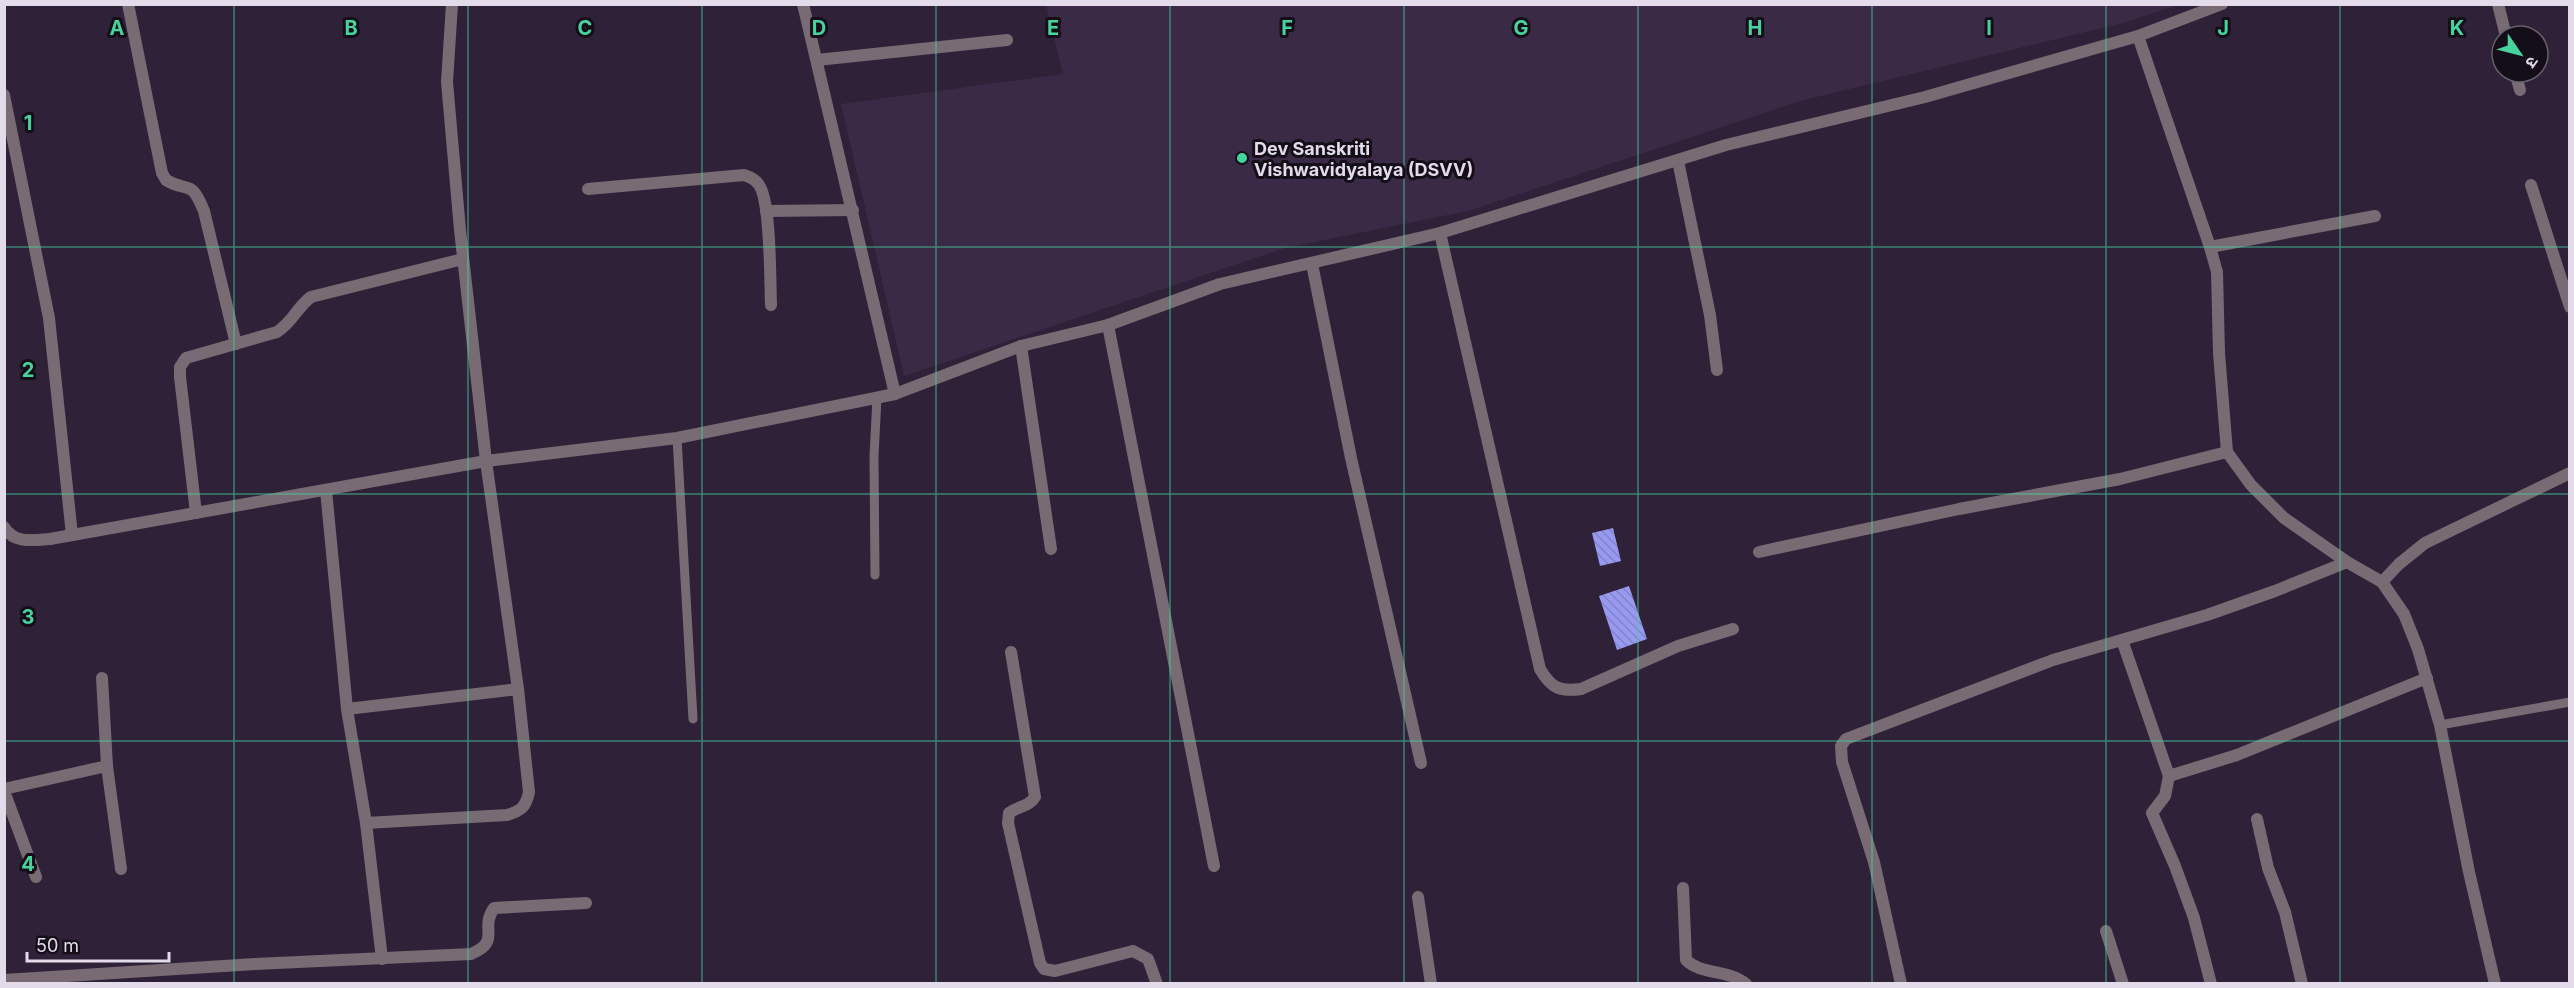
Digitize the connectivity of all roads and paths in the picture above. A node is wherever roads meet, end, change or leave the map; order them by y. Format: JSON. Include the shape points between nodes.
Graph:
{"nodes":[{"id":1,"x":128,"y":4,"type":"edge"},
{"id":2,"x":452,"y":4,"type":"edge"},
{"id":3,"x":803,"y":4,"type":"edge"},
{"id":4,"x":2222,"y":4,"type":"edge"},
{"id":5,"x":2498,"y":4,"type":"edge"},
{"id":6,"x":2503,"y":24,"type":"edge"},
{"id":7,"x":2138,"y":36,"type":"junction"},
{"id":8,"x":1007,"y":40,"type":"dead end"},
{"id":9,"x":817,"y":60,"type":"junction"},
{"id":10,"x":2518,"y":84,"type":"edge"},
{"id":11,"x":2520,"y":90,"type":"dead end"},
{"id":12,"x":4,"y":94,"type":"edge"},
{"id":13,"x":1678,"y":161,"type":"junction"},
{"id":14,"x":2531,"y":185,"type":"dead end"},
{"id":15,"x":588,"y":189,"type":"dead end"},
{"id":16,"x":853,"y":210,"type":"junction"},
{"id":17,"x":766,"y":211,"type":"junction"},
{"id":18,"x":2375,"y":216,"type":"dead end"},
{"id":19,"x":1440,"y":233,"type":"junction"},
{"id":20,"x":2211,"y":248,"type":"junction"},
{"id":21,"x":463,"y":259,"type":"junction"},
{"id":22,"x":1312,"y":264,"type":"junction"},
{"id":23,"x":771,"y":305,"type":"dead end"},
{"id":24,"x":2570,"y":307,"type":"edge"},
{"id":25,"x":1108,"y":325,"type":"junction"},
{"id":26,"x":236,"y":344,"type":"junction"},
{"id":27,"x":1021,"y":346,"type":"junction"},
{"id":28,"x":1717,"y":370,"type":"dead end"},
{"id":29,"x":895,"y":394,"type":"junction"},
{"id":30,"x":877,"y":398,"type":"junction"},
{"id":31,"x":676,"y":438,"type":"junction"},
{"id":32,"x":2227,"y":452,"type":"junction"},
{"id":33,"x":486,"y":461,"type":"junction"},
{"id":34,"x":2570,"y":473,"type":"edge"},
{"id":35,"x":326,"y":490,"type":"junction"},
{"id":36,"x":196,"y":513,"type":"junction"},
{"id":37,"x":4,"y":528,"type":"edge"},
{"id":38,"x":72,"y":535,"type":"junction"},
{"id":39,"x":1051,"y":549,"type":"dead end"},
{"id":40,"x":1759,"y":552,"type":"dead end"},
{"id":41,"x":2346,"y":562,"type":"junction"},
{"id":42,"x":875,"y":575,"type":"dead end"},
{"id":43,"x":2382,"y":582,"type":"junction"},
{"id":44,"x":1732,"y":629,"type":"dead end"},
{"id":45,"x":2122,"y":640,"type":"junction"},
{"id":46,"x":1011,"y":652,"type":"dead end"},
{"id":47,"x":102,"y":678,"type":"dead end"},
{"id":48,"x":2427,"y":678,"type":"junction"},
{"id":49,"x":518,"y":689,"type":"junction"},
{"id":50,"x":2570,"y":702,"type":"edge"},
{"id":51,"x":347,"y":709,"type":"junction"},
{"id":52,"x":693,"y":718,"type":"dead end"},
{"id":53,"x":2440,"y":725,"type":"junction"},
{"id":54,"x":1421,"y":763,"type":"dead end"},
{"id":55,"x":107,"y":766,"type":"junction"},
{"id":56,"x":2169,"y":776,"type":"junction"},
{"id":57,"x":4,"y":790,"type":"edge"},
{"id":58,"x":2257,"y":819,"type":"dead end"},
{"id":59,"x":366,"y":823,"type":"junction"},
{"id":60,"x":1214,"y":866,"type":"dead end"},
{"id":61,"x":121,"y":869,"type":"dead end"},
{"id":62,"x":36,"y":877,"type":"dead end"},
{"id":63,"x":1683,"y":888,"type":"dead end"},
{"id":64,"x":1418,"y":897,"type":"dead end"},
{"id":65,"x":586,"y":903,"type":"dead end"},
{"id":66,"x":2106,"y":931,"type":"dead end"},
{"id":67,"x":382,"y":959,"type":"junction"},
{"id":68,"x":4,"y":980,"type":"edge"},
{"id":69,"x":1157,"y":984,"type":"edge"},
{"id":70,"x":1431,"y":984,"type":"edge"},
{"id":71,"x":1746,"y":984,"type":"edge"},
{"id":72,"x":1900,"y":984,"type":"edge"},
{"id":73,"x":2123,"y":984,"type":"edge"},
{"id":74,"x":2211,"y":984,"type":"edge"},
{"id":75,"x":2302,"y":984,"type":"edge"},
{"id":76,"x":2495,"y":984,"type":"edge"}],
"edges":[{"from":1,"to":26,"type":"street","via":[[162,173],[166,180],[188,186],[198,197]]},
{"from":2,"to":21,"type":"street","via":[[447,82]]},
{"from":3,"to":9,"type":"street"},
{"from":4,"to":7,"type":"street"},
{"from":5,"to":6,"type":"street"},
{"from":7,"to":13,"type":"street","via":[[1925,98],[1726,145]]},
{"from":7,"to":20,"type":"street"},
{"from":8,"to":9,"type":"street"},
{"from":9,"to":16,"type":"street"},
{"from":10,"to":11,"type":"street"},
{"from":12,"to":38,"type":"street","via":[[49,318]]},
{"from":13,"to":19,"type":"street"},
{"from":13,"to":28,"type":"street","via":[[1710,315]]},
{"from":14,"to":24,"type":"street"},
{"from":15,"to":17,"type":"street","via":[[744,175],[761,187]]},
{"from":16,"to":17,"type":"street"},
{"from":16,"to":29,"type":"street"},
{"from":17,"to":23,"type":"street"},
{"from":18,"to":20,"type":"street"},
{"from":19,"to":22,"type":"street"},
{"from":19,"to":44,"type":"street","via":[[1540,669],[1547,682],[1567,691],[1581,689],[1678,646]]},
{"from":20,"to":32,"type":"street","via":[[2217,272]]},
{"from":21,"to":26,"type":"street","via":[[311,297],[288,325],[277,332]]},
{"from":21,"to":33,"type":"street"},
{"from":22,"to":25,"type":"street","via":[[1220,284]]},
{"from":22,"to":54,"type":"street","via":[[1351,458]]},
{"from":25,"to":27,"type":"street"},
{"from":25,"to":60,"type":"street"},
{"from":26,"to":36,"type":"street","via":[[186,358],[180,367]]},
{"from":27,"to":29,"type":"street"},
{"from":27,"to":39,"type":"street"},
{"from":29,"to":30,"type":"street"},
{"from":30,"to":31,"type":"street"},
{"from":30,"to":42,"type":"lane"},
{"from":31,"to":33,"type":"street"},
{"from":31,"to":52,"type":"lane"},
{"from":32,"to":40,"type":"street","via":[[2120,480],[1959,509]]},
{"from":32,"to":41,"type":"street","via":[[2251,485],[2284,518]]},
{"from":33,"to":35,"type":"street"},
{"from":33,"to":49,"type":"street"},
{"from":34,"to":43,"type":"street","via":[[2425,543]]},
{"from":35,"to":36,"type":"street"},
{"from":35,"to":51,"type":"street"},
{"from":36,"to":38,"type":"street"},
{"from":37,"to":38,"type":"street","via":[[17,539],[29,541]]},
{"from":41,"to":43,"type":"street"},
{"from":41,"to":45,"type":"street","via":[[2255,598]]},
{"from":43,"to":48,"type":"street","via":[[2404,614]]},
{"from":45,"to":56,"type":"street"},
{"from":45,"to":72,"type":"street","via":[[2053,660],[1863,731],[1841,746],[1842,762],[1874,862]]},
{"from":46,"to":69,"type":"street","via":[[1035,797],[1009,813],[1008,823],[1040,963],[1044,969],[1055,971],[1133,951],[1148,959]]},
{"from":47,"to":55,"type":"street"},
{"from":48,"to":53,"type":"street"},
{"from":48,"to":56,"type":"street","via":[[2237,755]]},
{"from":49,"to":51,"type":"street"},
{"from":49,"to":59,"type":"street","via":[[527,804],[507,815]]},
{"from":50,"to":53,"type":"lane"},
{"from":51,"to":59,"type":"street"},
{"from":53,"to":76,"type":"street"},
{"from":55,"to":57,"type":"street"},
{"from":55,"to":61,"type":"street"},
{"from":56,"to":74,"type":"street","via":[[2165,796],[2151,813],[2194,918]]},
{"from":57,"to":62,"type":"street"},
{"from":58,"to":75,"type":"street"},
{"from":59,"to":67,"type":"street"},
{"from":63,"to":71,"type":"street","via":[[1686,960],[1696,967],[1735,975]]},
{"from":64,"to":70,"type":"street"},
{"from":65,"to":67,"type":"street","via":[[499,906],[489,915],[488,944],[480,951]]},
{"from":66,"to":73,"type":"street"},
{"from":67,"to":68,"type":"street"}]}
